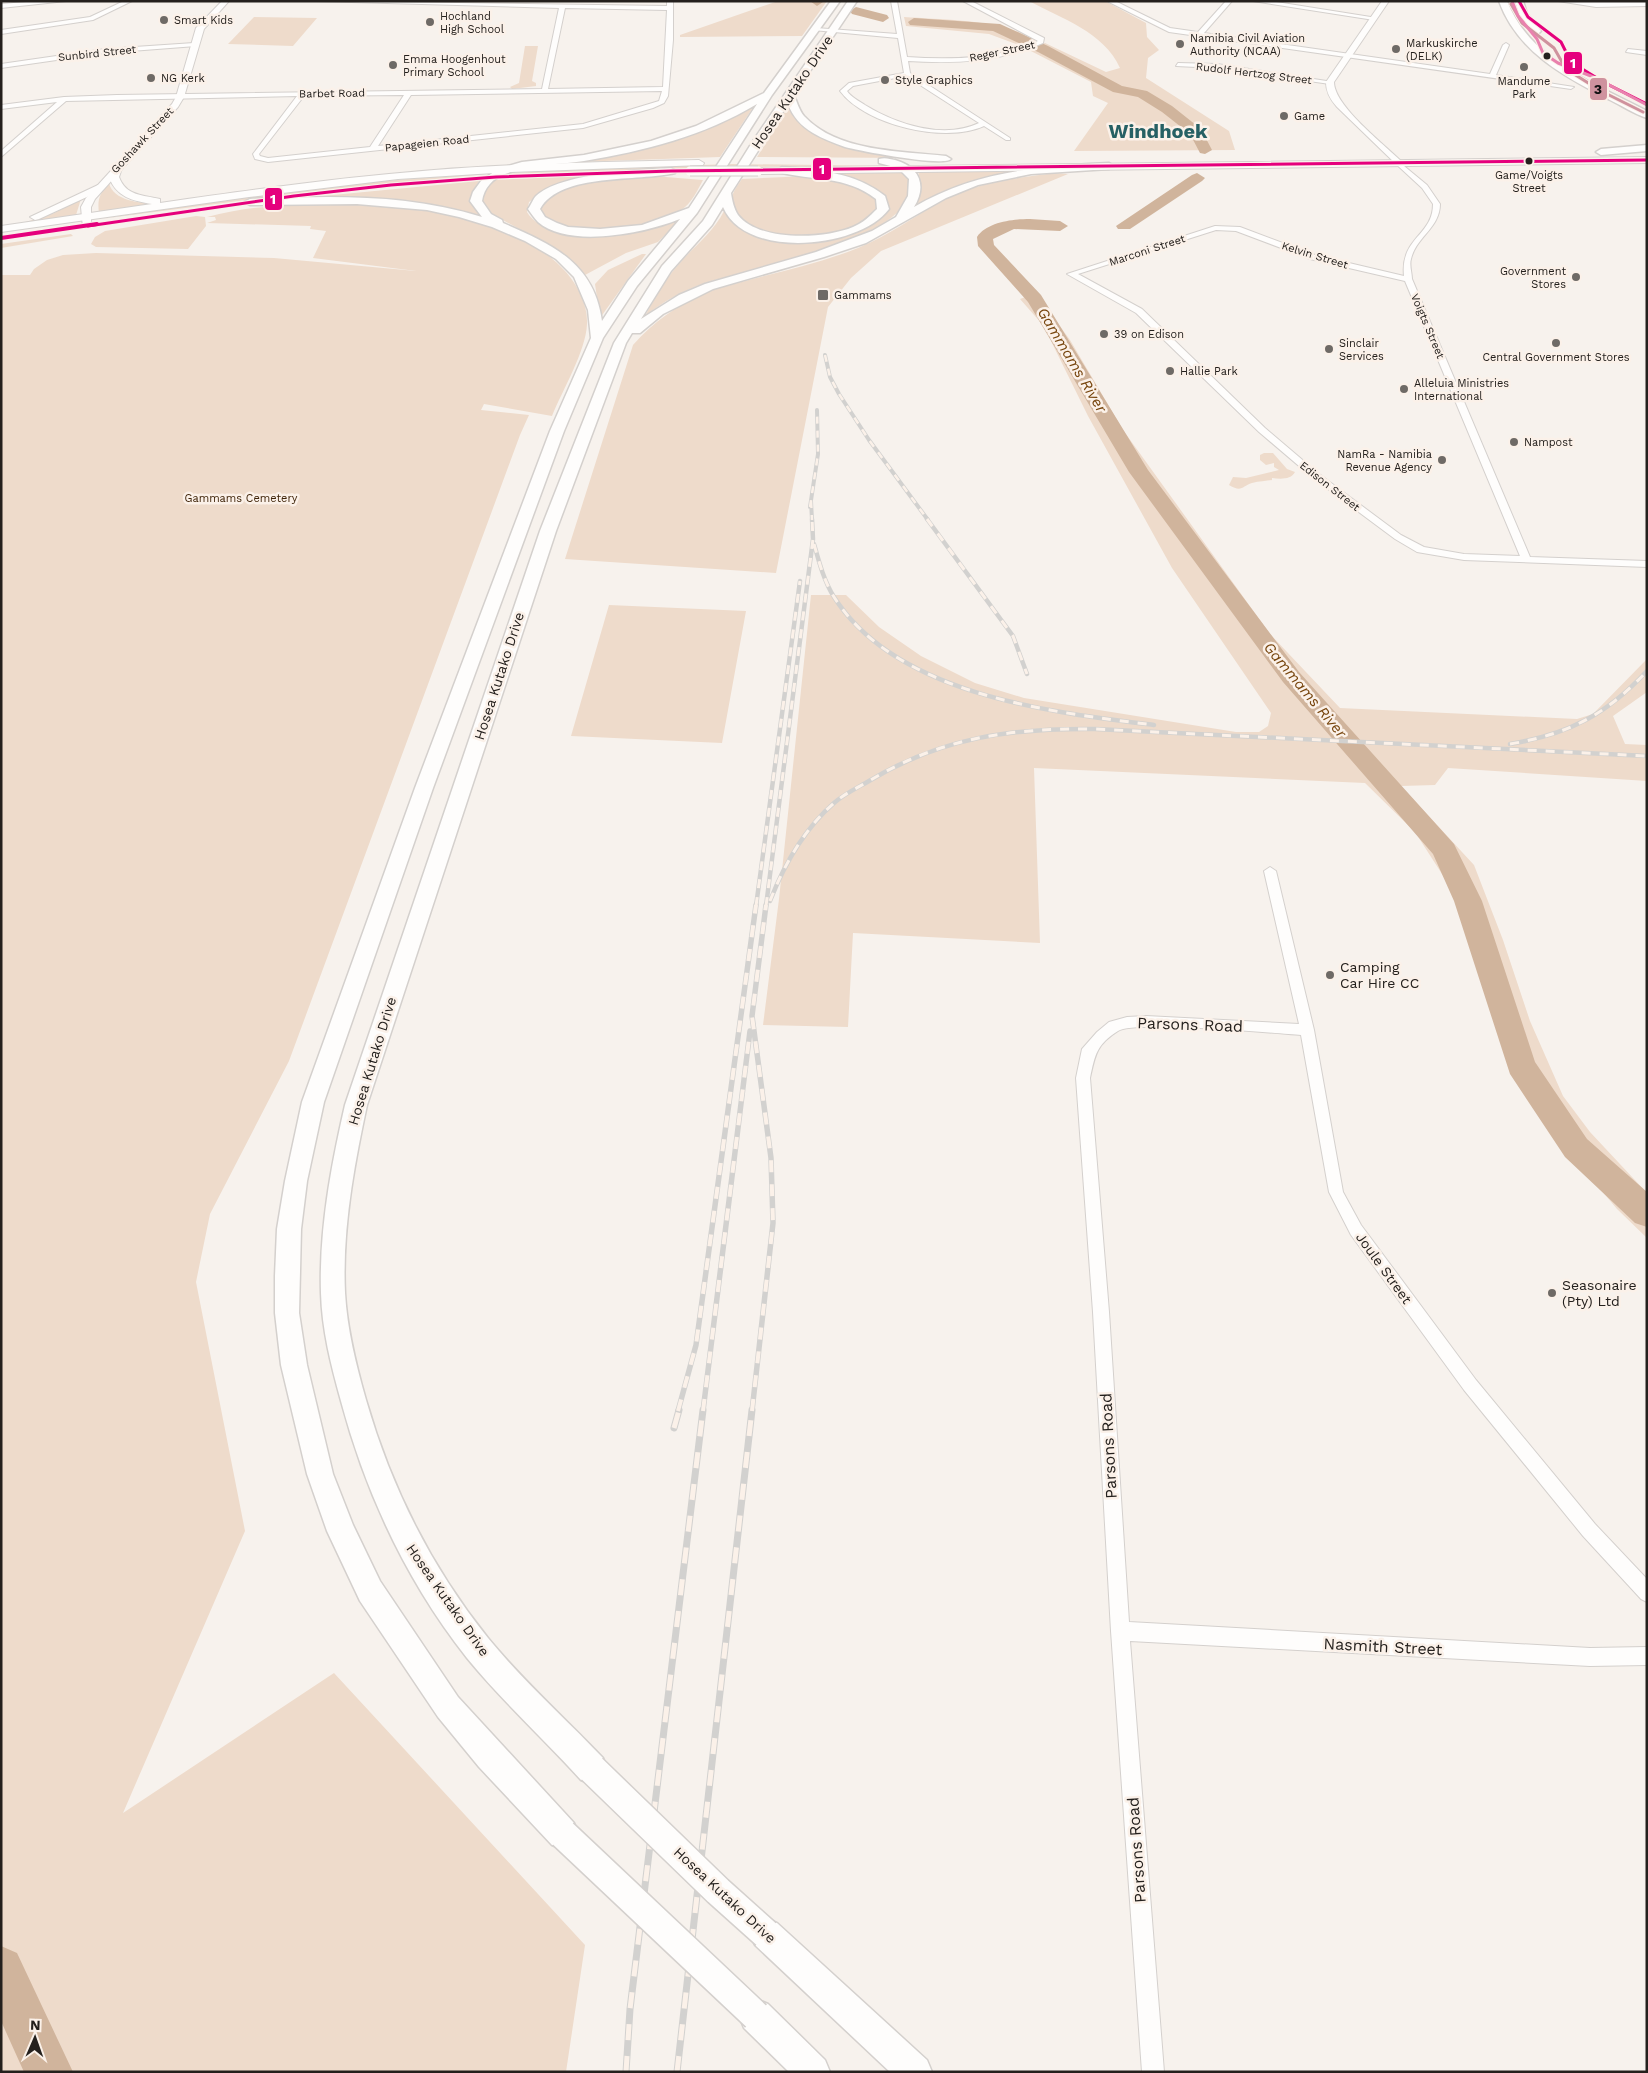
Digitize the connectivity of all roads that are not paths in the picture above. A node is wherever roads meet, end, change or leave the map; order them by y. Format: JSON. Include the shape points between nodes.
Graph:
{"nodes":[{"id":1,"x":63,"y":1,"type":"edge"},
{"id":2,"x":129,"y":1,"type":"edge"},
{"id":3,"x":226,"y":1,"type":"edge"},
{"id":4,"x":320,"y":1,"type":"edge"},
{"id":5,"x":854,"y":1,"type":"edge"},
{"id":6,"x":894,"y":1,"type":"edge"},
{"id":7,"x":966,"y":1,"type":"edge"},
{"id":8,"x":1110,"y":1,"type":"edge"},
{"id":9,"x":1229,"y":1,"type":"edge"},
{"id":10,"x":1256,"y":1,"type":"edge"},
{"id":11,"x":1386,"y":1,"type":"edge"},
{"id":12,"x":1503,"y":1,"type":"edge"},
{"id":13,"x":1519,"y":1,"type":"edge"},
{"id":14,"x":1561,"y":1,"type":"edge"},
{"id":15,"x":395,"y":2,"type":"edge"},
{"id":16,"x":669,"y":4,"type":"edge"},
{"id":17,"x":1647,"y":4,"type":"edge"},
{"id":18,"x":1,"y":6,"type":"edge"},
{"id":19,"x":562,"y":6,"type":"junction"},
{"id":20,"x":1374,"y":18,"type":"junction"},
{"id":21,"x":831,"y":20,"type":"edge"},
{"id":22,"x":1,"y":32,"type":"edge"},
{"id":23,"x":863,"y":34,"type":"junction"},
{"id":24,"x":1200,"y":34,"type":"junction"},
{"id":25,"x":900,"y":36,"type":"junction"},
{"id":26,"x":194,"y":45,"type":"junction"},
{"id":27,"x":1506,"y":45,"type":"dead end"},
{"id":28,"x":1628,"y":51,"type":"dead end"},
{"id":29,"x":1647,"y":53,"type":"edge"},
{"id":30,"x":1351,"y":56,"type":"junction"},
{"id":31,"x":904,"y":59,"type":"junction"},
{"id":32,"x":1178,"y":65,"type":"dead end"},
{"id":33,"x":1,"y":66,"type":"edge"},
{"id":34,"x":907,"y":74,"type":"junction"},
{"id":35,"x":1493,"y":75,"type":"junction"},
{"id":36,"x":1330,"y":82,"type":"junction"},
{"id":37,"x":1571,"y":86,"type":"dead end"},
{"id":38,"x":664,"y":89,"type":"junction"},
{"id":39,"x":545,"y":90,"type":"junction"},
{"id":40,"x":410,"y":92,"type":"junction"},
{"id":41,"x":303,"y":93,"type":"junction"},
{"id":42,"x":768,"y":94,"type":"junction"},
{"id":43,"x":790,"y":95,"type":"junction"},
{"id":44,"x":180,"y":96,"type":"junction"},
{"id":45,"x":64,"y":99,"type":"junction"},
{"id":46,"x":1647,"y":104,"type":"edge"},
{"id":47,"x":1,"y":107,"type":"edge"},
{"id":48,"x":1647,"y":115,"type":"edge"},
{"id":49,"x":985,"y":123,"type":"junction"},
{"id":50,"x":1008,"y":139,"type":"dead end"},
{"id":51,"x":10,"y":147,"type":"junction"},
{"id":52,"x":1,"y":148,"type":"edge"},
{"id":53,"x":373,"y":148,"type":"junction"},
{"id":54,"x":1647,"y":150,"type":"edge"},
{"id":55,"x":1601,"y":152,"type":"joint"},
{"id":56,"x":1390,"y":154,"type":"junction"},
{"id":57,"x":1,"y":155,"type":"edge"},
{"id":58,"x":946,"y":159,"type":"junction"},
{"id":59,"x":880,"y":160,"type":"junction"},
{"id":60,"x":1647,"y":160,"type":"edge"},
{"id":61,"x":1398,"y":163,"type":"junction"},
{"id":62,"x":118,"y":166,"type":"junction"},
{"id":63,"x":761,"y":166,"type":"junction"},
{"id":64,"x":1109,"y":166,"type":"junction"},
{"id":65,"x":512,"y":168,"type":"junction"},
{"id":66,"x":908,"y":168,"type":"junction"},
{"id":67,"x":782,"y":170,"type":"junction"},
{"id":68,"x":671,"y":171,"type":"junction"},
{"id":69,"x":490,"y":178,"type":"junction"},
{"id":70,"x":98,"y":188,"type":"junction"},
{"id":71,"x":725,"y":193,"type":"junction"},
{"id":72,"x":187,"y":202,"type":"junction"},
{"id":73,"x":250,"y":202,"type":"junction"},
{"id":74,"x":693,"y":211,"type":"junction"},
{"id":75,"x":901,"y":218,"type":"junction"},
{"id":76,"x":86,"y":221,"type":"junction"},
{"id":77,"x":1,"y":225,"type":"edge"},
{"id":78,"x":1224,"y":227,"type":"joint"},
{"id":79,"x":1,"y":229,"type":"edge"},
{"id":80,"x":514,"y":231,"type":"junction"},
{"id":81,"x":1,"y":238,"type":"edge"},
{"id":82,"x":1070,"y":274,"type":"joint"},
{"id":83,"x":1408,"y":279,"type":"junction"},
{"id":84,"x":597,"y":338,"type":"junction"},
{"id":85,"x":620,"y":343,"type":"junction"},
{"id":86,"x":1526,"y":559,"type":"junction"},
{"id":87,"x":1647,"y":564,"type":"edge"},
{"id":88,"x":1270,"y":871,"type":"dead end"},
{"id":89,"x":1307,"y":1030,"type":"junction"},
{"id":90,"x":1647,"y":1593,"type":"edge"},
{"id":91,"x":1120,"y":1631,"type":"junction"},
{"id":92,"x":1647,"y":1656,"type":"edge"},
{"id":93,"x":812,"y":2072,"type":"edge"},
{"id":94,"x":914,"y":2072,"type":"edge"},
{"id":95,"x":1152,"y":2072,"type":"edge"}],
"edges":[{"from":1,"to":18,"type":"street"},
{"from":2,"to":22,"type":"street","via":[[91,19]]},
{"from":3,"to":26,"type":"street","name":"Goshawk Street","via":[[200,28]]},
{"from":4,"to":15,"type":"street"},
{"from":5,"to":21,"type":"main road","name":"Hosea Kutako Drive"},
{"from":6,"to":25,"type":"street"},
{"from":7,"to":31,"type":"street","name":"Reger Street","via":[[1042,39],[1025,48],[974,58]]},
{"from":8,"to":24,"type":"street","via":[[1161,27]]},
{"from":9,"to":24,"type":"street"},
{"from":10,"to":20,"type":"street"},
{"from":11,"to":20,"type":"street"},
{"from":12,"to":48,"type":"main road","via":[[1515,27],[1542,54],[1571,75]]},
{"from":13,"to":46,"type":"main road","via":[[1528,21],[1559,54]]},
{"from":14,"to":17,"type":"street","via":[[1596,5]]},
{"from":15,"to":19,"type":"street"},
{"from":16,"to":19,"type":"street"},
{"from":16,"to":38,"type":"street","via":[[670,40]]},
{"from":19,"to":39,"type":"street"},
{"from":20,"to":30,"type":"street"},
{"from":21,"to":23,"type":"street"},
{"from":21,"to":23,"type":"street"},
{"from":21,"to":42,"type":"main road","name":"Hosea Kutako Drive"},
{"from":21,"to":43,"type":"main road","name":"Hosea Kutako Drive"},
{"from":23,"to":25,"type":"street"},
{"from":24,"to":30,"type":"street"},
{"from":25,"to":31,"type":"street"},
{"from":26,"to":33,"type":"street","name":"Sunbird Street","via":[[105,51]]},
{"from":26,"to":44,"type":"street","name":"Goshawk Street"},
{"from":27,"to":35,"type":"street"},
{"from":28,"to":29,"type":"street"},
{"from":30,"to":35,"type":"street"},
{"from":30,"to":36,"type":"street"},
{"from":31,"to":34,"type":"street"},
{"from":32,"to":36,"type":"street","name":"Rudolf Hertzog Street","via":[[1217,66]]},
{"from":34,"to":49,"type":"street"},
{"from":34,"to":49,"type":"street","via":[[851,84],[843,91],[884,118],[911,126],[959,131]]},
{"from":35,"to":37,"type":"street"},
{"from":36,"to":56,"type":"street","via":[[1334,100]]},
{"from":38,"to":39,"type":"street","name":"Barbet Road"},
{"from":38,"to":53,"type":"street","name":"Papageien Road","via":[[662,102],[594,124]]},
{"from":39,"to":40,"type":"street","name":"Barbet Road"},
{"from":40,"to":41,"type":"street","name":"Barbet Road"},
{"from":40,"to":53,"type":"street"},
{"from":41,"to":44,"type":"street","name":"Barbet Road"},
{"from":41,"to":53,"type":"street","name":"Papageien Road","via":[[256,154],[257,158],[268,160]]},
{"from":42,"to":65,"type":"main road","via":[[720,121],[658,143],[586,158]]},
{"from":42,"to":74,"type":"main road","name":"Hosea Kutako Drive"},
{"from":43,"to":58,"type":"main road","via":[[801,119],[833,138],[888,152]]},
{"from":43,"to":71,"type":"main road","name":"Hosea Kutako Drive"},
{"from":44,"to":45,"type":"street","name":"Barbet Road"},
{"from":44,"to":62,"type":"street","name":"Goshawk Street"},
{"from":45,"to":47,"type":"street","name":"Barbet Road"},
{"from":45,"to":51,"type":"street"},
{"from":49,"to":50,"type":"street"},
{"from":51,"to":52,"type":"street"},
{"from":51,"to":57,"type":"street"},
{"from":54,"to":55,"type":"main road"},
{"from":55,"to":56,"type":"main road"},
{"from":56,"to":58,"type":"main road"},
{"from":56,"to":61,"type":"street"},
{"from":58,"to":59,"type":"main road"},
{"from":59,"to":63,"type":"main road"},
{"from":59,"to":66,"type":"main road"},
{"from":60,"to":61,"type":"main road"},
{"from":61,"to":64,"type":"main road"},
{"from":61,"to":83,"type":"street","name":"Voigts Street","via":[[1432,195],[1438,207],[1435,220],[1407,259]]},
{"from":62,"to":70,"type":"street","name":"Goshawk Street"},
{"from":62,"to":72,"type":"main road","via":[[114,177],[122,191],[144,200]]},
{"from":63,"to":65,"type":"main road","via":[[699,163]]},
{"from":63,"to":67,"type":"main road"},
{"from":63,"to":68,"type":"main road","bridge":true},
{"from":64,"to":66,"type":"main road"},
{"from":64,"to":75,"type":"main road","via":[[1036,171],[989,179],[956,189]]},
{"from":65,"to":69,"type":"main road"},
{"from":65,"to":72,"type":"main road","via":[[368,179]]},
{"from":66,"to":67,"type":"main road"},
{"from":66,"to":75,"type":"main road","via":[[914,177],[915,192]]},
{"from":67,"to":71,"type":"main road","via":[[829,176],[859,184],[881,198],[883,209],[876,218],[858,229],[829,236],[790,238],[762,234],[740,223],[730,211]]},
{"from":68,"to":69,"type":"main road"},
{"from":68,"to":74,"type":"main road","via":[[582,182],[544,195],[537,199],[534,209],[539,218],[554,227],[599,233],[645,227]]},
{"from":69,"to":73,"type":"main road","via":[[391,185]]},
{"from":69,"to":80,"type":"main road","via":[[480,187],[476,201],[487,216]]},
{"from":70,"to":76,"type":"street","name":"Goshawk Street","via":[[86,207]]},
{"from":70,"to":77,"type":"main road","via":[[30,218]]},
{"from":71,"to":85,"type":"main road","name":"Hosea Kutako Drive","via":[[708,224],[666,269]]},
{"from":72,"to":76,"type":"main road"},
{"from":73,"to":76,"type":"main road"},
{"from":73,"to":80,"type":"main road","via":[[349,199],[395,202],[450,210]]},
{"from":74,"to":84,"type":"main road","name":"Hosea Kutako Drive","via":[[632,284]]},
{"from":75,"to":85,"type":"main road","via":[[849,246],[723,280],[684,296],[650,316]]},
{"from":76,"to":79,"type":"main road"},
{"from":76,"to":81,"type":"main road"},
{"from":78,"to":82,"type":"street","name":"Marconi Street"},
{"from":78,"to":83,"type":"street","name":"Kelvin Street","via":[[1313,257]]},
{"from":80,"to":84,"type":"main road","via":[[558,255],[584,281],[596,313]]},
{"from":82,"to":86,"type":"street","name":"Edison Street","via":[[1139,311],[1262,430],[1316,476],[1398,537],[1421,550],[1434,553]]},
{"from":83,"to":86,"type":"street","name":"Voigts Street"},
{"from":84,"to":93,"type":"main road","name":"Hosea Kutako Drive","bridge":true,"via":[[556,431],[519,529],[313,1102],[289,1229],[288,1313],[294,1365],[320,1474],[356,1564],[374,1598],[448,1707],[563,1834]]},
{"from":85,"to":94,"type":"main road","name":"Hosea Kutako Drive","bridge":true,"via":[[550,525],[356,1105],[344,1160],[333,1278],[340,1353],[371,1464],[408,1545],[478,1648],[592,1769],[718,1891]]},
{"from":86,"to":87,"type":"street","name":"Edison Street"},
{"from":88,"to":89,"type":"street","name":"Joule Street"},
{"from":89,"to":90,"type":"street","name":"Joule Street","via":[[1336,1192],[1356,1230],[1470,1385],[1589,1530]]},
{"from":89,"to":91,"type":"street","name":"Parsons Road","via":[[1127,1022],[1114,1026],[1089,1049],[1083,1078]]},
{"from":91,"to":92,"type":"street","name":"Nasmith Street","via":[[1590,1657]]},
{"from":91,"to":95,"type":"street","name":"Parsons Road"}]}
